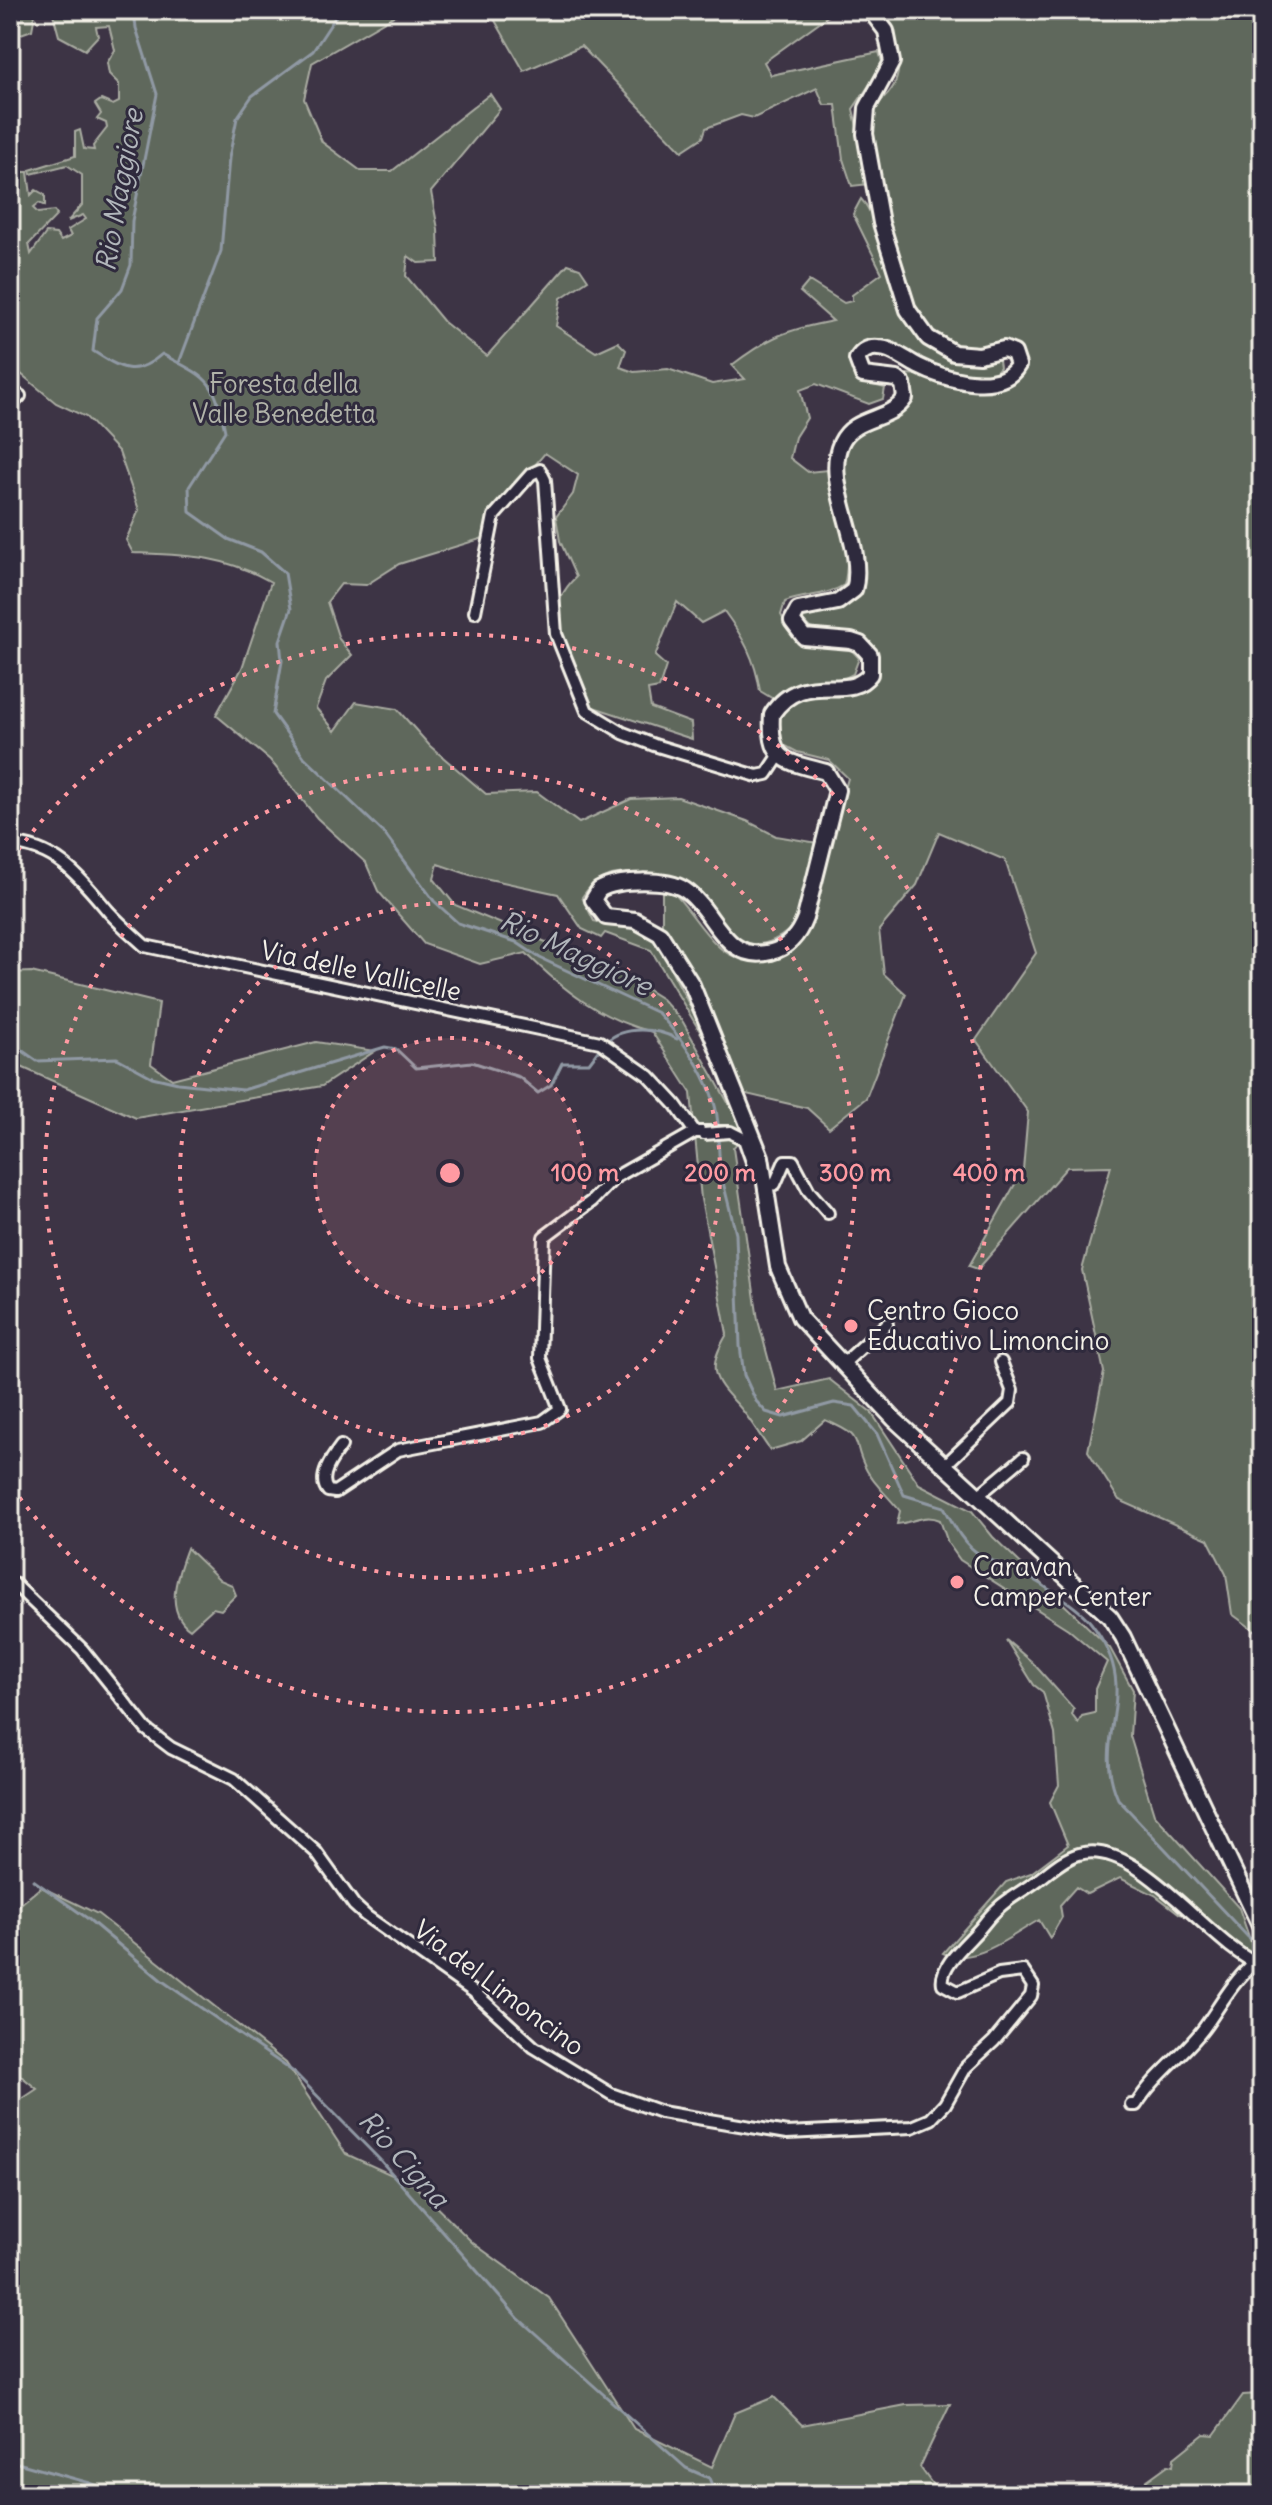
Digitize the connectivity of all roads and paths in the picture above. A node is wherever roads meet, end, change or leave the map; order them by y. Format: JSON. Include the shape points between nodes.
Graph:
{"nodes":[{"id":1,"x":870,"y":10,"type":"edge"},
{"id":2,"x":20,"y":396,"type":"dead end"},
{"id":3,"x":10,"y":406,"type":"edge"},
{"id":4,"x":475,"y":612,"type":"dead end"},
{"id":5,"x":779,"y":756,"type":"junction"},
{"id":6,"x":10,"y":844,"type":"edge"},
{"id":7,"x":699,"y":1133,"type":"junction"},
{"id":8,"x":766,"y":1185,"type":"junction"},
{"id":9,"x":828,"y":1213,"type":"dead end"},
{"id":10,"x":887,"y":1324,"type":"dead end"},
{"id":11,"x":1001,"y":1362,"type":"dead end"},
{"id":12,"x":843,"y":1364,"type":"junction"},
{"id":13,"x":341,"y":1446,"type":"dead end"},
{"id":14,"x":1023,"y":1458,"type":"dead end"},
{"id":15,"x":945,"y":1465,"type":"junction"},
{"id":16,"x":979,"y":1495,"type":"junction"},
{"id":17,"x":10,"y":1580,"type":"edge"},
{"id":18,"x":1261,"y":1927,"type":"edge"},
{"id":19,"x":1258,"y":1964,"type":"edge"},
{"id":20,"x":1131,"y":2105,"type":"dead end"}],
"edges":[{"from":1,"to":5,"type":"main road","via":[[886,31],[892,62],[867,108],[865,134],[881,223],[908,310],[928,338],[954,353],[1004,349],[1014,353],[1018,365],[1006,377],[979,382],[927,370],[882,348],[866,350],[857,359],[863,375],[897,379],[905,398],[893,411],[851,429],[839,447],[839,482],[856,569],[854,590],[838,602],[804,607],[792,621],[804,637],[860,644],[870,655],[870,674],[855,685],[802,688],[776,707],[771,736]]},
{"from":2,"to":3,"type":"street"},
{"from":4,"to":5,"type":"street","via":[[494,516],[540,470],[545,480],[556,634],[587,711],[643,741],[757,776],[767,774]]},
{"from":5,"to":8,"type":"main road","via":[[826,772],[837,790],[805,918],[788,943],[762,954],[741,950],[688,892],[670,885],[616,884],[599,890],[593,900],[606,917],[648,926],[672,948],[757,1145]]},
{"from":6,"to":7,"type":"street","name":"Via delle Vallicelle","via":[[69,864],[145,946],[600,1042],[649,1076]]},
{"from":7,"to":8,"type":"street","bridge":true,"via":[[730,1132],[744,1139]]},
{"from":7,"to":13,"type":"street","via":[[614,1178],[544,1237],[540,1358],[558,1400],[555,1416],[398,1450],[335,1492],[328,1491],[324,1481],[329,1462]]},
{"from":8,"to":9,"type":"street","via":[[775,1184],[785,1161],[793,1161]]},
{"from":8,"to":12,"type":"main road","via":[[784,1286],[800,1318]]},
{"from":10,"to":12,"type":"street"},
{"from":11,"to":15,"type":"street","via":[[1012,1390],[1010,1403]]},
{"from":12,"to":15,"type":"main road"},
{"from":14,"to":16,"type":"street"},
{"from":15,"to":16,"type":"main road"},
{"from":16,"to":18,"type":"main road","via":[[1110,1617]]},
{"from":17,"to":19,"type":"street","name":"Via del Limoncino","via":[[82,1649],[146,1729],[171,1748],[234,1779],[316,1852],[366,1916],[474,1992],[534,2047],[640,2107],[787,2133],[912,2127],[931,2119],[966,2067],[1022,2008],[1033,1986],[1023,1971],[1013,1970],[958,1992],[943,1984],[945,1968],[1006,1898],[1078,1854],[1096,1852],[1142,1872]]},
{"from":19,"to":20,"type":"street"}]}
